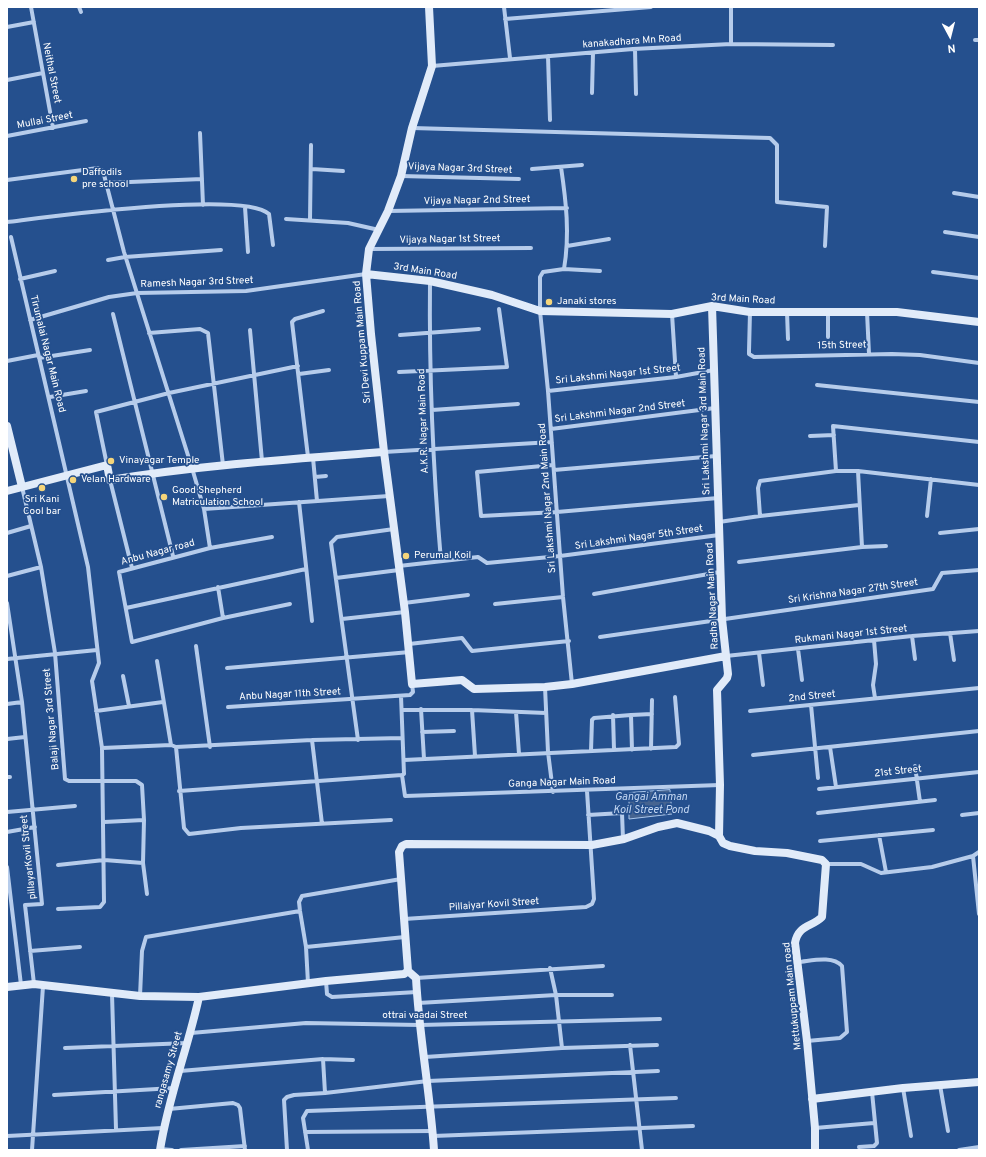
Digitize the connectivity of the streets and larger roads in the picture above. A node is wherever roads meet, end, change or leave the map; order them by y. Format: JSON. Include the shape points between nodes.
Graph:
{"nodes":[{"id":1,"x":31,"y":7,"type":"edge"},
{"id":2,"x":429,"y":7,"type":"edge"},
{"id":3,"x":504,"y":7,"type":"edge"},
{"id":4,"x":651,"y":7,"type":"edge"},
{"id":5,"x":731,"y":7,"type":"edge"},
{"id":6,"x":505,"y":19,"type":"junction"},
{"id":7,"x":34,"y":22,"type":"junction"},
{"id":8,"x":7,"y":27,"type":"edge"},
{"id":9,"x":731,"y":44,"type":"junction"},
{"id":10,"x":833,"y":45,"type":"dead end"},
{"id":11,"x":635,"y":49,"type":"junction"},
{"id":12,"x":592,"y":53,"type":"junction"},
{"id":13,"x":548,"y":56,"type":"junction"},
{"id":14,"x":510,"y":58,"type":"junction"},
{"id":15,"x":432,"y":66,"type":"junction"},
{"id":16,"x":43,"y":73,"type":"junction"},
{"id":17,"x":7,"y":80,"type":"edge"},
{"id":18,"x":592,"y":93,"type":"dead end"},
{"id":19,"x":636,"y":94,"type":"dead end"},
{"id":20,"x":550,"y":120,"type":"dead end"},
{"id":21,"x":86,"y":121,"type":"dead end"},
{"id":22,"x":53,"y":128,"type":"junction"},
{"id":23,"x":412,"y":128,"type":"junction"},
{"id":24,"x":200,"y":133,"type":"dead end"},
{"id":25,"x":7,"y":136,"type":"edge"},
{"id":26,"x":311,"y":145,"type":"dead end"},
{"id":27,"x":582,"y":165,"type":"dead end"},
{"id":28,"x":561,"y":166,"type":"junction"},
{"id":29,"x":312,"y":169,"type":"junction"},
{"id":30,"x":532,"y":169,"type":"dead end"},
{"id":31,"x":343,"y":171,"type":"dead end"},
{"id":32,"x":401,"y":176,"type":"junction"},
{"id":33,"x":202,"y":179,"type":"junction"},
{"id":34,"x":519,"y":179,"type":"dead end"},
{"id":35,"x":7,"y":180,"type":"edge"},
{"id":36,"x":106,"y":183,"type":"junction"},
{"id":37,"x":954,"y":193,"type":"dead end"},
{"id":38,"x":979,"y":197,"type":"edge"},
{"id":39,"x":203,"y":204,"type":"junction"},
{"id":40,"x":245,"y":207,"type":"junction"},
{"id":41,"x":567,"y":208,"type":"junction"},
{"id":42,"x":112,"y":209,"type":"junction"},
{"id":43,"x":388,"y":211,"type":"junction"},
{"id":44,"x":286,"y":219,"type":"dead end"},
{"id":45,"x":310,"y":220,"type":"junction"},
{"id":46,"x":7,"y":222,"type":"edge"},
{"id":47,"x":380,"y":230,"type":"junction"},
{"id":48,"x":945,"y":232,"type":"dead end"},
{"id":49,"x":11,"y":237,"type":"dead end"},
{"id":50,"x":979,"y":237,"type":"edge"},
{"id":51,"x":609,"y":239,"type":"dead end"},
{"id":52,"x":273,"y":245,"type":"dead end"},
{"id":53,"x":567,"y":246,"type":"junction"},
{"id":54,"x":825,"y":246,"type":"dead end"},
{"id":55,"x":531,"y":248,"type":"dead end"},
{"id":56,"x":369,"y":249,"type":"junction"},
{"id":57,"x":221,"y":250,"type":"dead end"},
{"id":58,"x":248,"y":252,"type":"dead end"},
{"id":59,"x":125,"y":257,"type":"junction"},
{"id":60,"x":108,"y":260,"type":"dead end"},
{"id":61,"x":564,"y":269,"type":"junction"},
{"id":62,"x":55,"y":271,"type":"dead end"},
{"id":63,"x":600,"y":271,"type":"dead end"},
{"id":64,"x":933,"y":272,"type":"dead end"},
{"id":65,"x":366,"y":274,"type":"junction"},
{"id":66,"x":979,"y":278,"type":"edge"},
{"id":67,"x":20,"y":279,"type":"junction"},
{"id":68,"x":430,"y":281,"type":"junction"},
{"id":69,"x":137,"y":293,"type":"junction"},
{"id":70,"x":712,"y":306,"type":"junction"},
{"id":71,"x":499,"y":309,"type":"dead end"},
{"id":72,"x":323,"y":311,"type":"dead end"},
{"id":73,"x":540,"y":311,"type":"junction"},
{"id":74,"x":750,"y":312,"type":"junction"},
{"id":75,"x":787,"y":312,"type":"junction"},
{"id":76,"x":828,"y":312,"type":"junction"},
{"id":77,"x":867,"y":312,"type":"junction"},
{"id":78,"x":112,"y":314,"type":"dead end"},
{"id":79,"x":672,"y":314,"type":"junction"},
{"id":80,"x":30,"y":320,"type":"junction"},
{"id":81,"x":979,"y":322,"type":"edge"},
{"id":82,"x":479,"y":329,"type":"dead end"},
{"id":83,"x":250,"y":330,"type":"dead end"},
{"id":84,"x":149,"y":332,"type":"junction"},
{"id":85,"x":430,"y":332,"type":"junction"},
{"id":86,"x":400,"y":335,"type":"dead end"},
{"id":87,"x":828,"y":337,"type":"dead end"},
{"id":88,"x":788,"y":339,"type":"dead end"},
{"id":89,"x":90,"y":350,"type":"dead end"},
{"id":90,"x":869,"y":354,"type":"junction"},
{"id":91,"x":39,"y":357,"type":"junction"},
{"id":92,"x":7,"y":361,"type":"edge"},
{"id":93,"x":979,"y":363,"type":"edge"},
{"id":94,"x":298,"y":366,"type":"junction"},
{"id":95,"x":329,"y":370,"type":"dead end"},
{"id":96,"x":430,"y":370,"type":"junction"},
{"id":97,"x":714,"y":370,"type":"junction"},
{"id":98,"x":399,"y":372,"type":"dead end"},
{"id":99,"x":255,"y":374,"type":"junction"},
{"id":100,"x":299,"y":374,"type":"junction"},
{"id":101,"x":676,"y":377,"type":"junction"},
{"id":102,"x":215,"y":384,"type":"junction"},
{"id":103,"x":817,"y":385,"type":"dead end"},
{"id":104,"x":86,"y":391,"type":"dead end"},
{"id":105,"x":548,"y":391,"type":"junction"},
{"id":106,"x":170,"y":393,"type":"junction"},
{"id":107,"x":50,"y":397,"type":"junction"},
{"id":108,"x":134,"y":402,"type":"junction"},
{"id":109,"x":979,"y":402,"type":"edge"},
{"id":110,"x":518,"y":404,"type":"dead end"},
{"id":111,"x":715,"y":408,"type":"junction"},
{"id":112,"x":432,"y":410,"type":"junction"},
{"id":113,"x":7,"y":426,"type":"edge"},
{"id":114,"x":551,"y":429,"type":"junction"},
{"id":115,"x":834,"y":435,"type":"junction"},
{"id":116,"x":810,"y":436,"type":"dead end"},
{"id":117,"x":552,"y":442,"type":"junction"},
{"id":118,"x":979,"y":442,"type":"edge"},
{"id":119,"x":433,"y":450,"type":"junction"},
{"id":120,"x":384,"y":452,"type":"junction"},
{"id":121,"x":716,"y":456,"type":"junction"},
{"id":122,"x":310,"y":458,"type":"junction"},
{"id":123,"x":262,"y":461,"type":"junction"},
{"id":124,"x":107,"y":465,"type":"junction"},
{"id":125,"x":223,"y":465,"type":"junction"},
{"id":126,"x":553,"y":465,"type":"junction"},
{"id":127,"x":192,"y":468,"type":"junction"},
{"id":128,"x":554,"y":470,"type":"junction"},
{"id":129,"x":836,"y":471,"type":"junction"},
{"id":130,"x":858,"y":471,"type":"junction"},
{"id":131,"x":152,"y":473,"type":"junction"},
{"id":132,"x":67,"y":476,"type":"junction"},
{"id":133,"x":326,"y":476,"type":"dead end"},
{"id":134,"x":315,"y":477,"type":"junction"},
{"id":135,"x":931,"y":479,"type":"junction"},
{"id":136,"x":110,"y":480,"type":"junction"},
{"id":137,"x":979,"y":485,"type":"edge"},
{"id":138,"x":22,"y":487,"type":"junction"},
{"id":139,"x":7,"y":491,"type":"edge"},
{"id":140,"x":389,"y":496,"type":"junction"},
{"id":141,"x":718,"y":498,"type":"junction"},
{"id":142,"x":317,"y":501,"type":"junction"},
{"id":143,"x":299,"y":502,"type":"junction"},
{"id":144,"x":859,"y":505,"type":"junction"},
{"id":145,"x":204,"y":509,"type":"junction"},
{"id":146,"x":557,"y":512,"type":"junction"},
{"id":147,"x":760,"y":516,"type":"junction"},
{"id":148,"x":927,"y":516,"type":"dead end"},
{"id":149,"x":719,"y":522,"type":"junction"},
{"id":150,"x":32,"y":526,"type":"junction"},
{"id":151,"x":394,"y":529,"type":"junction"},
{"id":152,"x":979,"y":529,"type":"edge"},
{"id":153,"x":7,"y":533,"type":"edge"},
{"id":154,"x":940,"y":533,"type":"dead end"},
{"id":155,"x":720,"y":535,"type":"junction"},
{"id":156,"x":272,"y":537,"type":"dead end"},
{"id":157,"x":886,"y":546,"type":"dead end"},
{"id":158,"x":862,"y":547,"type":"junction"},
{"id":159,"x":210,"y":548,"type":"junction"},
{"id":160,"x":173,"y":556,"type":"junction"},
{"id":161,"x":560,"y":556,"type":"junction"},
{"id":162,"x":441,"y":561,"type":"junction"},
{"id":163,"x":739,"y":562,"type":"dead end"},
{"id":164,"x":40,"y":567,"type":"junction"},
{"id":165,"x":132,"y":568,"type":"junction"},
{"id":166,"x":399,"y":568,"type":"junction"},
{"id":167,"x":306,"y":569,"type":"junction"},
{"id":168,"x":979,"y":570,"type":"edge"},
{"id":169,"x":721,"y":572,"type":"junction"},
{"id":170,"x":7,"y":576,"type":"edge"},
{"id":171,"x":336,"y":578,"type":"junction"},
{"id":172,"x":218,"y":587,"type":"junction"},
{"id":173,"x":594,"y":594,"type":"dead end"},
{"id":174,"x":468,"y":595,"type":"dead end"},
{"id":175,"x":563,"y":597,"type":"junction"},
{"id":176,"x":7,"y":603,"type":"edge"},
{"id":177,"x":290,"y":604,"type":"dead end"},
{"id":178,"x":495,"y":604,"type":"dead end"},
{"id":179,"x":405,"y":607,"type":"junction"},
{"id":180,"x":126,"y":608,"type":"junction"},
{"id":181,"x":223,"y":618,"type":"junction"},
{"id":182,"x":342,"y":619,"type":"junction"},
{"id":183,"x":722,"y":619,"type":"junction"},
{"id":184,"x":312,"y":621,"type":"dead end"},
{"id":185,"x":979,"y":631,"type":"edge"},
{"id":186,"x":950,"y":633,"type":"junction"},
{"id":187,"x":912,"y":636,"type":"junction"},
{"id":188,"x":600,"y":637,"type":"dead end"},
{"id":189,"x":874,"y":640,"type":"junction"},
{"id":190,"x":569,"y":642,"type":"junction"},
{"id":191,"x":196,"y":646,"type":"dead end"},
{"id":192,"x":409,"y":648,"type":"junction"},
{"id":193,"x":798,"y":649,"type":"junction"},
{"id":194,"x":97,"y":650,"type":"junction"},
{"id":195,"x":55,"y":653,"type":"junction"},
{"id":196,"x":759,"y":653,"type":"junction"},
{"id":197,"x":726,"y":656,"type":"junction"},
{"id":198,"x":348,"y":657,"type":"junction"},
{"id":199,"x":16,"y":658,"type":"junction"},
{"id":200,"x":7,"y":659,"type":"edge"},
{"id":201,"x":915,"y":660,"type":"dead end"},
{"id":202,"x":954,"y":660,"type":"dead end"},
{"id":203,"x":157,"y":661,"type":"dead end"},
{"id":204,"x":227,"y":668,"type":"dead end"},
{"id":205,"x":123,"y":676,"type":"dead end"},
{"id":206,"x":802,"y":680,"type":"dead end"},
{"id":207,"x":412,"y":684,"type":"junction"},
{"id":208,"x":572,"y":684,"type":"junction"},
{"id":209,"x":763,"y":685,"type":"dead end"},
{"id":210,"x":545,"y":687,"type":"junction"},
{"id":211,"x":979,"y":688,"type":"edge"},
{"id":212,"x":402,"y":696,"type":"junction"},
{"id":213,"x":675,"y":697,"type":"dead end"},
{"id":214,"x":875,"y":698,"type":"junction"},
{"id":215,"x":353,"y":700,"type":"junction"},
{"id":216,"x":652,"y":700,"type":"dead end"},
{"id":217,"x":22,"y":702,"type":"junction"},
{"id":218,"x":163,"y":702,"type":"junction"},
{"id":219,"x":7,"y":704,"type":"edge"},
{"id":220,"x":811,"y":705,"type":"junction"},
{"id":221,"x":129,"y":706,"type":"junction"},
{"id":222,"x":228,"y":707,"type":"dead end"},
{"id":223,"x":421,"y":709,"type":"junction"},
{"id":224,"x":403,"y":710,"type":"junction"},
{"id":225,"x":472,"y":710,"type":"junction"},
{"id":226,"x":96,"y":711,"type":"junction"},
{"id":227,"x":750,"y":711,"type":"dead end"},
{"id":228,"x":516,"y":712,"type":"junction"},
{"id":229,"x":546,"y":713,"type":"junction"},
{"id":230,"x":652,"y":714,"type":"junction"},
{"id":231,"x":613,"y":715,"type":"junction"},
{"id":232,"x":631,"y":715,"type":"junction"},
{"id":233,"x":454,"y":731,"type":"dead end"},
{"id":234,"x":979,"y":731,"type":"edge"},
{"id":235,"x":422,"y":732,"type":"junction"},
{"id":236,"x":25,"y":737,"type":"junction"},
{"id":237,"x":402,"y":738,"type":"junction"},
{"id":238,"x":7,"y":739,"type":"edge"},
{"id":239,"x":312,"y":740,"type":"junction"},
{"id":240,"x":358,"y":740,"type":"junction"},
{"id":241,"x":171,"y":745,"type":"junction"},
{"id":242,"x":176,"y":747,"type":"junction"},
{"id":243,"x":210,"y":747,"type":"junction"},
{"id":244,"x":830,"y":747,"type":"junction"},
{"id":245,"x":102,"y":748,"type":"junction"},
{"id":246,"x":651,"y":749,"type":"junction"},
{"id":247,"x":816,"y":749,"type":"junction"},
{"id":248,"x":614,"y":750,"type":"junction"},
{"id":249,"x":632,"y":750,"type":"junction"},
{"id":250,"x":591,"y":751,"type":"junction"},
{"id":251,"x":548,"y":752,"type":"junction"},
{"id":252,"x":519,"y":754,"type":"junction"},
{"id":253,"x":753,"y":755,"type":"dead end"},
{"id":254,"x":475,"y":756,"type":"junction"},
{"id":255,"x":424,"y":759,"type":"junction"},
{"id":256,"x":404,"y":760,"type":"junction"},
{"id":257,"x":915,"y":766,"type":"dead end"},
{"id":258,"x":979,"y":772,"type":"edge"},
{"id":259,"x":402,"y":775,"type":"junction"},
{"id":260,"x":818,"y":778,"type":"dead end"},
{"id":261,"x":917,"y":778,"type":"junction"},
{"id":262,"x":102,"y":781,"type":"junction"},
{"id":263,"x":317,"y":783,"type":"junction"},
{"id":264,"x":720,"y":785,"type":"junction"},
{"id":265,"x":836,"y":787,"type":"junction"},
{"id":266,"x":819,"y":789,"type":"dead end"},
{"id":267,"x":179,"y":791,"type":"junction"},
{"id":268,"x":587,"y":791,"type":"junction"},
{"id":269,"x":553,"y":792,"type":"junction"},
{"id":270,"x":935,"y":800,"type":"dead end"},
{"id":271,"x":920,"y":802,"type":"junction"},
{"id":272,"x":75,"y":806,"type":"dead end"},
{"id":273,"x":32,"y":809,"type":"junction"},
{"id":274,"x":7,"y":812,"type":"edge"},
{"id":275,"x":818,"y":813,"type":"dead end"},
{"id":276,"x":979,"y":813,"type":"edge"},
{"id":277,"x":962,"y":814,"type":"dead end"},
{"id":278,"x":588,"y":815,"type":"junction"},
{"id":279,"x":144,"y":820,"type":"junction"},
{"id":280,"x":391,"y":820,"type":"dead end"},
{"id":281,"x":104,"y":822,"type":"junction"},
{"id":282,"x":322,"y":824,"type":"junction"},
{"id":283,"x":35,"y":827,"type":"junction"},
{"id":284,"x":933,"y":830,"type":"dead end"},
{"id":285,"x":7,"y":832,"type":"edge"},
{"id":286,"x":879,"y":835,"type":"junction"},
{"id":287,"x":719,"y":836,"type":"junction"},
{"id":288,"x":624,"y":839,"type":"junction"},
{"id":289,"x":820,"y":841,"type":"dead end"},
{"id":290,"x":592,"y":845,"type":"junction"},
{"id":291,"x":979,"y":852,"type":"edge"},
{"id":292,"x":973,"y":856,"type":"junction"},
{"id":293,"x":104,"y":860,"type":"junction"},
{"id":294,"x":143,"y":863,"type":"junction"},
{"id":295,"x":826,"y":864,"type":"junction"},
{"id":296,"x":58,"y":865,"type":"dead end"},
{"id":297,"x":7,"y":867,"type":"edge"},
{"id":298,"x":886,"y":872,"type":"junction"},
{"id":299,"x":401,"y":879,"type":"junction"},
{"id":300,"x":977,"y":882,"type":"edge"},
{"id":301,"x":147,"y":894,"type":"dead end"},
{"id":302,"x":58,"y":909,"type":"dead end"},
{"id":303,"x":300,"y":911,"type":"junction"},
{"id":304,"x":979,"y":914,"type":"edge"},
{"id":305,"x":404,"y":919,"type":"junction"},
{"id":306,"x":405,"y":937,"type":"junction"},
{"id":307,"x":80,"y":947,"type":"dead end"},
{"id":308,"x":306,"y":947,"type":"junction"},
{"id":309,"x":30,"y":951,"type":"junction"},
{"id":310,"x":798,"y":962,"type":"junction"},
{"id":311,"x":603,"y":966,"type":"dead end"},
{"id":312,"x":550,"y":968,"type":"junction"},
{"id":313,"x":408,"y":971,"type":"junction"},
{"id":314,"x":416,"y":978,"type":"junction"},
{"id":315,"x":326,"y":981,"type":"junction"},
{"id":316,"x":34,"y":984,"type":"junction"},
{"id":317,"x":308,"y":984,"type":"junction"},
{"id":318,"x":20,"y":985,"type":"junction"},
{"id":319,"x":43,"y":986,"type":"junction"},
{"id":320,"x":7,"y":987,"type":"edge"},
{"id":321,"x":417,"y":992,"type":"junction"},
{"id":322,"x":112,"y":994,"type":"junction"},
{"id":323,"x":556,"y":995,"type":"junction"},
{"id":324,"x":612,"y":995,"type":"dead end"},
{"id":325,"x":140,"y":996,"type":"junction"},
{"id":326,"x":199,"y":997,"type":"junction"},
{"id":327,"x":418,"y":1003,"type":"junction"},
{"id":328,"x":660,"y":1019,"type":"dead end"},
{"id":329,"x":559,"y":1022,"type":"junction"},
{"id":330,"x":420,"y":1025,"type":"junction"},
{"id":331,"x":191,"y":1033,"type":"junction"},
{"id":332,"x":807,"y":1041,"type":"junction"},
{"id":333,"x":187,"y":1043,"type":"junction"},
{"id":334,"x":630,"y":1045,"type":"junction"},
{"id":335,"x":657,"y":1045,"type":"dead end"},
{"id":336,"x":114,"y":1046,"type":"junction"},
{"id":337,"x":65,"y":1048,"type":"dead end"},
{"id":338,"x":562,"y":1048,"type":"junction"},
{"id":339,"x":425,"y":1057,"type":"junction"},
{"id":340,"x":323,"y":1059,"type":"junction"},
{"id":341,"x":353,"y":1060,"type":"dead end"},
{"id":342,"x":179,"y":1071,"type":"junction"},
{"id":343,"x":633,"y":1072,"type":"junction"},
{"id":344,"x":658,"y":1072,"type":"dead end"},
{"id":345,"x":428,"y":1080,"type":"junction"},
{"id":346,"x":979,"y":1082,"type":"edge"},
{"id":347,"x":940,"y":1085,"type":"junction"},
{"id":348,"x":174,"y":1088,"type":"junction"},
{"id":349,"x":903,"y":1088,"type":"junction"},
{"id":350,"x":114,"y":1092,"type":"junction"},
{"id":351,"x":872,"y":1092,"type":"junction"},
{"id":352,"x":325,"y":1093,"type":"junction"},
{"id":353,"x":54,"y":1095,"type":"dead end"},
{"id":354,"x":676,"y":1098,"type":"dead end"},
{"id":355,"x":812,"y":1099,"type":"junction"},
{"id":356,"x":636,"y":1101,"type":"junction"},
{"id":357,"x":432,"y":1108,"type":"junction"},
{"id":358,"x":168,"y":1109,"type":"junction"},
{"id":359,"x":874,"y":1123,"type":"junction"},
{"id":360,"x":693,"y":1126,"type":"dead end"},
{"id":361,"x":163,"y":1128,"type":"junction"},
{"id":362,"x":640,"y":1128,"type":"junction"},
{"id":363,"x":815,"y":1128,"type":"junction"},
{"id":364,"x":116,"y":1129,"type":"junction"},
{"id":365,"x":948,"y":1131,"type":"dead end"},
{"id":366,"x":305,"y":1132,"type":"junction"},
{"id":367,"x":433,"y":1133,"type":"junction"},
{"id":368,"x":33,"y":1135,"type":"junction"},
{"id":369,"x":7,"y":1136,"type":"edge"},
{"id":370,"x":911,"y":1136,"type":"dead end"},
{"id":371,"x":859,"y":1147,"type":"dead end"},
{"id":372,"x":979,"y":1147,"type":"edge"},
{"id":373,"x":245,"y":1148,"type":"edge"},
{"id":374,"x":32,"y":1150,"type":"edge"},
{"id":375,"x":160,"y":1150,"type":"edge"},
{"id":376,"x":172,"y":1150,"type":"edge"},
{"id":377,"x":181,"y":1150,"type":"edge"},
{"id":378,"x":287,"y":1150,"type":"edge"},
{"id":379,"x":308,"y":1150,"type":"edge"},
{"id":380,"x":434,"y":1150,"type":"edge"},
{"id":381,"x":642,"y":1150,"type":"edge"},
{"id":382,"x":815,"y":1150,"type":"edge"},
{"id":383,"x":959,"y":1150,"type":"edge"}],
"edges":[{"from":1,"to":7,"type":"street","name":"Neithal Street"},
{"from":2,"to":15,"type":"street","name":"Sri Devi Kuppam Main Road"},
{"from":3,"to":6,"type":"street"},
{"from":4,"to":6,"type":"street"},
{"from":5,"to":9,"type":"street"},
{"from":6,"to":14,"type":"street"},
{"from":7,"to":8,"type":"street"},
{"from":7,"to":16,"type":"street","name":"Neithal Street"},
{"from":9,"to":10,"type":"street","name":"kanakadhara Mn Road"},
{"from":9,"to":11,"type":"street","name":"kanakadhara Mn Road"},
{"from":11,"to":12,"type":"street","name":"kanakadhara Mn Road"},
{"from":11,"to":19,"type":"street"},
{"from":12,"to":13,"type":"street","name":"kanakadhara Mn Road"},
{"from":12,"to":18,"type":"street"},
{"from":13,"to":14,"type":"street","name":"kanakadhara Mn Road"},
{"from":13,"to":20,"type":"street"},
{"from":14,"to":15,"type":"street","name":"kanakadhara Mn Road"},
{"from":15,"to":23,"type":"street","name":"Sri Devi Kuppam Main Road"},
{"from":16,"to":17,"type":"street"},
{"from":16,"to":22,"type":"street","name":"Neithal Street"},
{"from":21,"to":22,"type":"street","name":"Mullai Street"},
{"from":22,"to":25,"type":"street","name":"Mullai Street"},
{"from":23,"to":32,"type":"street","name":"Sri Devi Kuppam Main Road"},
{"from":23,"to":54,"type":"street","via":[[770,138],[777,145],[777,202],[827,207]]},
{"from":24,"to":33,"type":"street"},
{"from":26,"to":29,"type":"street"},
{"from":27,"to":28,"type":"street"},
{"from":28,"to":30,"type":"street"},
{"from":28,"to":41,"type":"street"},
{"from":29,"to":31,"type":"street"},
{"from":29,"to":45,"type":"street"},
{"from":32,"to":34,"type":"street","name":"Vijaya Nagar 3rd Street"},
{"from":32,"to":43,"type":"street","name":"Sri Devi Kuppam Main Road"},
{"from":33,"to":36,"type":"street"},
{"from":33,"to":39,"type":"street"},
{"from":35,"to":36,"type":"street","via":[[98,168],[103,171]]},
{"from":36,"to":42,"type":"street"},
{"from":37,"to":38,"type":"street"},
{"from":39,"to":40,"type":"street"},
{"from":39,"to":42,"type":"street"},
{"from":40,"to":52,"type":"street","via":[[260,208],[270,214]]},
{"from":40,"to":58,"type":"street"},
{"from":41,"to":43,"type":"street","name":"Vijaya Nagar 2nd Street"},
{"from":41,"to":53,"type":"street"},
{"from":42,"to":46,"type":"street"},
{"from":42,"to":59,"type":"street"},
{"from":43,"to":47,"type":"street","name":"Sri Devi Kuppam Main Road"},
{"from":44,"to":45,"type":"street"},
{"from":45,"to":47,"type":"street","via":[[348,223]]},
{"from":47,"to":56,"type":"street","name":"Sri Devi Kuppam Main Road"},
{"from":48,"to":50,"type":"street"},
{"from":49,"to":67,"type":"street","name":"Tirumalai Nagar Main Road"},
{"from":51,"to":53,"type":"street"},
{"from":53,"to":61,"type":"street"},
{"from":55,"to":56,"type":"street","name":"Vijaya Nagar 1st Street"},
{"from":56,"to":65,"type":"street","name":"Sri Devi Kuppam Main Road"},
{"from":57,"to":59,"type":"street"},
{"from":59,"to":60,"type":"street"},
{"from":59,"to":69,"type":"street"},
{"from":61,"to":63,"type":"street"},
{"from":61,"to":73,"type":"street","name":"Sri Lakshmi Nagar 2nd Main Road","via":[[543,272],[540,275]]},
{"from":62,"to":67,"type":"street"},
{"from":64,"to":66,"type":"street"},
{"from":65,"to":68,"type":"street","name":"3rd Main Road"},
{"from":65,"to":69,"type":"street","name":"Ramesh Nagar 3rd Street","via":[[246,291]]},
{"from":65,"to":120,"type":"street","name":"Sri Devi Kuppam Main Road"},
{"from":67,"to":80,"type":"street","name":"Tirumalai Nagar Main Road"},
{"from":68,"to":73,"type":"street","name":"3rd Main Road","via":[[492,295]]},
{"from":68,"to":85,"type":"street","name":"A.K.R. Nagar Main Road"},
{"from":69,"to":80,"type":"street","name":"Ramesh Nagar 3rd Street","via":[[109,297]]},
{"from":69,"to":84,"type":"street"},
{"from":70,"to":74,"type":"street","name":"3rd Main Road"},
{"from":70,"to":79,"type":"street","name":"3rd Main Road"},
{"from":70,"to":97,"type":"street","name":"Sri Lakshmi Nagar 3rd Main Road"},
{"from":71,"to":96,"type":"street","via":[[507,367]]},
{"from":72,"to":94,"type":"street","via":[[293,321]]},
{"from":73,"to":79,"type":"street","name":"3rd Main Road"},
{"from":73,"to":105,"type":"street","name":"Sri Lakshmi Nagar 2nd Main Road"},
{"from":74,"to":75,"type":"street","name":"3rd Main Road"},
{"from":74,"to":90,"type":"street","name":"15th Street","via":[[751,356]]},
{"from":75,"to":76,"type":"street","name":"3rd Main Road"},
{"from":75,"to":88,"type":"street"},
{"from":76,"to":77,"type":"street","name":"3rd Main Road"},
{"from":76,"to":87,"type":"street"},
{"from":77,"to":81,"type":"street","name":"3rd Main Road","via":[[897,312]]},
{"from":77,"to":90,"type":"street"},
{"from":78,"to":108,"type":"street"},
{"from":79,"to":101,"type":"street"},
{"from":80,"to":91,"type":"street","name":"Tirumalai Nagar Main Road"},
{"from":82,"to":85,"type":"street"},
{"from":83,"to":99,"type":"street"},
{"from":84,"to":102,"type":"street","via":[[200,329],[207,331]]},
{"from":84,"to":106,"type":"street"},
{"from":85,"to":86,"type":"street"},
{"from":85,"to":96,"type":"street","name":"A.K.R. Nagar Main Road"},
{"from":89,"to":91,"type":"street"},
{"from":90,"to":93,"type":"street","name":"15th Street","via":[[920,355]]},
{"from":91,"to":92,"type":"street"},
{"from":91,"to":107,"type":"street","name":"Tirumalai Nagar Main Road"},
{"from":94,"to":99,"type":"street"},
{"from":94,"to":100,"type":"street"},
{"from":95,"to":100,"type":"street"},
{"from":96,"to":98,"type":"street"},
{"from":96,"to":112,"type":"street","name":"A.K.R. Nagar Main Road"},
{"from":97,"to":101,"type":"street","name":"Sri Lakshmi Nagar 1st Street"},
{"from":97,"to":111,"type":"street","name":"Sri Lakshmi Nagar 3rd Main Road"},
{"from":99,"to":102,"type":"street"},
{"from":99,"to":123,"type":"street"},
{"from":100,"to":122,"type":"street"},
{"from":101,"to":105,"type":"street","name":"Sri Lakshmi Nagar 1st Street"},
{"from":102,"to":106,"type":"street"},
{"from":102,"to":125,"type":"street"},
{"from":103,"to":109,"type":"street"},
{"from":104,"to":107,"type":"street"},
{"from":105,"to":114,"type":"street","name":"Sri Lakshmi Nagar 2nd Main Road"},
{"from":106,"to":108,"type":"street"},
{"from":106,"to":127,"type":"street"},
{"from":107,"to":132,"type":"street","name":"Tirumalai Nagar Main Road"},
{"from":108,"to":124,"type":"street","via":[[96,412]]},
{"from":108,"to":131,"type":"street"},
{"from":110,"to":112,"type":"street"},
{"from":111,"to":114,"type":"street","name":"Sri Lakshmi Nagar 2nd Street"},
{"from":111,"to":121,"type":"street","name":"Sri Lakshmi Nagar 3rd Main Road"},
{"from":112,"to":119,"type":"street","name":"A.K.R. Nagar Main Road"},
{"from":113,"to":138,"type":"street"},
{"from":114,"to":117,"type":"street","name":"Sri Lakshmi Nagar 2nd Main Road"},
{"from":115,"to":116,"type":"street"},
{"from":115,"to":118,"type":"street","via":[[834,426]]},
{"from":115,"to":129,"type":"street"},
{"from":117,"to":119,"type":"street"},
{"from":117,"to":126,"type":"street","name":"Sri Lakshmi Nagar 2nd Main Road"},
{"from":119,"to":120,"type":"street"},
{"from":119,"to":162,"type":"street","name":"A.K.R. Nagar Main Road"},
{"from":120,"to":122,"type":"street"},
{"from":120,"to":140,"type":"street","name":"Sri Devi Kuppam Main Road"},
{"from":121,"to":128,"type":"street"},
{"from":121,"to":141,"type":"street","name":"Sri Lakshmi Nagar 3rd Main Road"},
{"from":122,"to":123,"type":"street"},
{"from":122,"to":134,"type":"street"},
{"from":123,"to":125,"type":"street"},
{"from":124,"to":132,"type":"street"},
{"from":124,"to":136,"type":"street"},
{"from":125,"to":127,"type":"street"},
{"from":126,"to":128,"type":"street","name":"Sri Lakshmi Nagar 2nd Main Road"},
{"from":126,"to":146,"type":"street","via":[[477,472],[481,516]]},
{"from":127,"to":131,"type":"street"},
{"from":127,"to":145,"type":"street"},
{"from":128,"to":146,"type":"street","name":"Sri Lakshmi Nagar 2nd Main Road"},
{"from":129,"to":130,"type":"street"},
{"from":129,"to":147,"type":"street","via":[[760,481]]},
{"from":130,"to":135,"type":"street"},
{"from":130,"to":144,"type":"street"},
{"from":131,"to":136,"type":"street"},
{"from":131,"to":160,"type":"street"},
{"from":132,"to":138,"type":"street"},
{"from":132,"to":194,"type":"street","name":"Tirumalai Nagar Main Road","via":[[88,567]]},
{"from":133,"to":134,"type":"street"},
{"from":134,"to":142,"type":"street"},
{"from":135,"to":137,"type":"street"},
{"from":135,"to":148,"type":"street"},
{"from":136,"to":165,"type":"street"},
{"from":138,"to":139,"type":"street"},
{"from":138,"to":150,"type":"street","name":"Balaji Nagar 3rd Street"},
{"from":140,"to":142,"type":"street"},
{"from":140,"to":151,"type":"street","name":"Sri Devi Kuppam Main Road"},
{"from":141,"to":146,"type":"street"},
{"from":141,"to":149,"type":"street","name":"Sri Lakshmi Nagar 3rd Main Road"},
{"from":142,"to":143,"type":"street"},
{"from":143,"to":145,"type":"street"},
{"from":143,"to":167,"type":"street"},
{"from":144,"to":147,"type":"street"},
{"from":144,"to":158,"type":"street"},
{"from":145,"to":159,"type":"street"},
{"from":146,"to":161,"type":"street","name":"Sri Lakshmi Nagar 2nd Main Road"},
{"from":147,"to":149,"type":"street"},
{"from":149,"to":155,"type":"street","name":"Sri Lakshmi Nagar 3rd Main Road"},
{"from":150,"to":153,"type":"street"},
{"from":150,"to":164,"type":"street","name":"Balaji Nagar 3rd Street"},
{"from":151,"to":166,"type":"street","name":"Sri Devi Kuppam Main Road"},
{"from":151,"to":171,"type":"street","via":[[334,538],[331,543]]},
{"from":152,"to":154,"type":"street"},
{"from":155,"to":161,"type":"street","name":"Sri Lakshmi Nagar 5th Street"},
{"from":155,"to":169,"type":"street","name":"Radha Nagar Main Road"},
{"from":156,"to":159,"type":"street","name":"Anbu Nagar road"},
{"from":157,"to":158,"type":"street"},
{"from":158,"to":163,"type":"street"},
{"from":159,"to":160,"type":"street","name":"Anbu Nagar road"},
{"from":160,"to":165,"type":"street","name":"Anbu Nagar road"},
{"from":161,"to":162,"type":"street","name":"Sri Lakshmi Nagar 5th Street","via":[[488,563],[478,557]]},
{"from":161,"to":175,"type":"street","name":"Sri Lakshmi Nagar 2nd Main Road"},
{"from":162,"to":166,"type":"street"},
{"from":164,"to":170,"type":"street"},
{"from":164,"to":195,"type":"street","name":"Balaji Nagar 3rd Street"},
{"from":165,"to":180,"type":"street","name":"Anbu Nagar road","via":[[119,572]]},
{"from":166,"to":171,"type":"street"},
{"from":166,"to":179,"type":"street","name":"Sri Devi Kuppam Main Road"},
{"from":167,"to":172,"type":"street"},
{"from":167,"to":184,"type":"street"},
{"from":168,"to":183,"type":"street","name":"Sri Krishna Nagar 27th Street","via":[[942,573],[932,589]]},
{"from":169,"to":173,"type":"street"},
{"from":169,"to":183,"type":"street","name":"Radha Nagar Main Road"},
{"from":171,"to":182,"type":"street"},
{"from":172,"to":180,"type":"street"},
{"from":172,"to":181,"type":"street"},
{"from":174,"to":179,"type":"street"},
{"from":175,"to":178,"type":"street"},
{"from":175,"to":190,"type":"street","name":"Sri Lakshmi Nagar 2nd Main Road"},
{"from":176,"to":199,"type":"street","name":"pillayarKovil Street"},
{"from":177,"to":181,"type":"street"},
{"from":179,"to":182,"type":"street"},
{"from":179,"to":192,"type":"street","name":"Sri Devi Kuppam Main Road"},
{"from":180,"to":181,"type":"street","name":"Anbu Nagar road","via":[[132,642]]},
{"from":182,"to":198,"type":"street"},
{"from":183,"to":188,"type":"street"},
{"from":183,"to":197,"type":"street","name":"Radha Nagar Main Road"},
{"from":185,"to":186,"type":"street","name":"Rukmani Nagar 1st Street"},
{"from":186,"to":187,"type":"street","name":"Rukmani Nagar 1st Street"},
{"from":186,"to":202,"type":"street"},
{"from":187,"to":189,"type":"street","name":"Rukmani Nagar 1st Street"},
{"from":187,"to":201,"type":"street"},
{"from":189,"to":193,"type":"street","name":"Rukmani Nagar 1st Street"},
{"from":189,"to":214,"type":"street"},
{"from":190,"to":192,"type":"street","via":[[472,651],[462,638]]},
{"from":190,"to":208,"type":"street","name":"Sri Lakshmi Nagar 2nd Main Road"},
{"from":191,"to":243,"type":"street"},
{"from":192,"to":198,"type":"street"},
{"from":192,"to":207,"type":"street","name":"Sri Devi Kuppam Main Road"},
{"from":193,"to":196,"type":"street","name":"Rukmani Nagar 1st Street"},
{"from":193,"to":206,"type":"street"},
{"from":194,"to":195,"type":"street"},
{"from":194,"to":226,"type":"street","name":"Tirumalai Nagar Main Road","via":[[99,663],[92,681]]},
{"from":195,"to":199,"type":"street"},
{"from":195,"to":262,"type":"street","name":"Balaji Nagar 3rd Street","via":[[65,777],[69,781]]},
{"from":196,"to":197,"type":"street","name":"Rukmani Nagar 1st Street"},
{"from":196,"to":209,"type":"street"},
{"from":197,"to":208,"type":"street"},
{"from":197,"to":264,"type":"street","via":[[727,678],[717,690]]},
{"from":198,"to":204,"type":"street"},
{"from":198,"to":215,"type":"street"},
{"from":199,"to":200,"type":"street"},
{"from":199,"to":217,"type":"street","name":"pillayarKovil Street"},
{"from":203,"to":218,"type":"street"},
{"from":205,"to":221,"type":"street"},
{"from":207,"to":210,"type":"street","via":[[456,679],[466,681],[474,689]]},
{"from":207,"to":212,"type":"street","via":[[412,695]]},
{"from":208,"to":210,"type":"street"},
{"from":210,"to":229,"type":"street"},
{"from":211,"to":214,"type":"street","name":"2nd Street"},
{"from":212,"to":215,"type":"street"},
{"from":212,"to":224,"type":"street"},
{"from":213,"to":246,"type":"street","via":[[679,746]]},
{"from":214,"to":220,"type":"street","name":"2nd Street"},
{"from":215,"to":222,"type":"street","name":"Anbu Nagar 11th Street"},
{"from":215,"to":240,"type":"street"},
{"from":216,"to":230,"type":"street"},
{"from":217,"to":219,"type":"street"},
{"from":217,"to":236,"type":"street","name":"pillayarKovil Street"},
{"from":218,"to":221,"type":"street"},
{"from":218,"to":241,"type":"street"},
{"from":220,"to":227,"type":"street","name":"2nd Street"},
{"from":220,"to":247,"type":"street"},
{"from":221,"to":226,"type":"street"},
{"from":223,"to":224,"type":"street"},
{"from":223,"to":225,"type":"street"},
{"from":223,"to":235,"type":"street"},
{"from":224,"to":237,"type":"street"},
{"from":225,"to":228,"type":"street"},
{"from":225,"to":254,"type":"street"},
{"from":226,"to":245,"type":"street","name":"Tirumalai Nagar Main Road"},
{"from":228,"to":229,"type":"street"},
{"from":228,"to":252,"type":"street"},
{"from":229,"to":251,"type":"street"},
{"from":230,"to":232,"type":"street"},
{"from":230,"to":246,"type":"street"},
{"from":231,"to":232,"type":"street"},
{"from":231,"to":248,"type":"street"},
{"from":231,"to":250,"type":"street","via":[[592,720]]},
{"from":232,"to":249,"type":"street"},
{"from":233,"to":235,"type":"street"},
{"from":234,"to":244,"type":"street"},
{"from":235,"to":255,"type":"street"},
{"from":236,"to":238,"type":"street"},
{"from":236,"to":273,"type":"street","name":"pillayarKovil Street"},
{"from":237,"to":240,"type":"street"},
{"from":237,"to":256,"type":"street"},
{"from":239,"to":240,"type":"street"},
{"from":239,"to":243,"type":"street"},
{"from":239,"to":263,"type":"street"},
{"from":241,"to":242,"type":"street"},
{"from":241,"to":245,"type":"street"},
{"from":242,"to":243,"type":"street"},
{"from":242,"to":267,"type":"street"},
{"from":244,"to":247,"type":"street"},
{"from":244,"to":265,"type":"street"},
{"from":245,"to":262,"type":"street","name":"Tirumalai Nagar Main Road"},
{"from":246,"to":249,"type":"street"},
{"from":247,"to":253,"type":"street"},
{"from":247,"to":260,"type":"street"},
{"from":248,"to":249,"type":"street"},
{"from":248,"to":250,"type":"street"},
{"from":250,"to":251,"type":"street"},
{"from":251,"to":252,"type":"street"},
{"from":251,"to":269,"type":"street"},
{"from":252,"to":254,"type":"street"},
{"from":254,"to":255,"type":"street"},
{"from":255,"to":256,"type":"street"},
{"from":256,"to":259,"type":"street"},
{"from":257,"to":261,"type":"street"},
{"from":258,"to":261,"type":"street","name":"21st Street"},
{"from":259,"to":263,"type":"street"},
{"from":259,"to":269,"type":"street","name":"Ganga Nagar Main Road","via":[[405,796]]},
{"from":261,"to":265,"type":"street","name":"21st Street"},
{"from":261,"to":271,"type":"street"},
{"from":262,"to":279,"type":"street","via":[[140,782],[143,789]]},
{"from":262,"to":281,"type":"street","name":"Tirumalai Nagar Main Road"},
{"from":263,"to":267,"type":"street"},
{"from":263,"to":282,"type":"street"},
{"from":264,"to":268,"type":"street","name":"Ganga Nagar Main Road"},
{"from":264,"to":287,"type":"street"},
{"from":265,"to":266,"type":"street","name":"21st Street"},
{"from":267,"to":282,"type":"street","via":[[184,828],[189,834],[241,828]]},
{"from":268,"to":269,"type":"street","name":"Ganga Nagar Main Road"},
{"from":268,"to":278,"type":"street"},
{"from":270,"to":271,"type":"street"},
{"from":271,"to":275,"type":"street"},
{"from":272,"to":273,"type":"street"},
{"from":273,"to":274,"type":"street"},
{"from":273,"to":283,"type":"street","name":"pillayarKovil Street"},
{"from":276,"to":277,"type":"street"},
{"from":278,"to":288,"type":"street","via":[[622,813]]},
{"from":278,"to":290,"type":"street"},
{"from":279,"to":281,"type":"street"},
{"from":279,"to":294,"type":"street"},
{"from":280,"to":282,"type":"street"},
{"from":281,"to":293,"type":"street","name":"Tirumalai Nagar Main Road"},
{"from":283,"to":285,"type":"street"},
{"from":283,"to":309,"type":"street","name":"pillayarKovil Street","via":[[42,904],[25,905]]},
{"from":284,"to":286,"type":"street"},
{"from":286,"to":289,"type":"street"},
{"from":286,"to":298,"type":"street"},
{"from":287,"to":288,"type":"street","via":[[677,823]]},
{"from":287,"to":295,"type":"street","via":[[730,846],[755,852],[787,853],[822,860]]},
{"from":288,"to":290,"type":"street"},
{"from":290,"to":299,"type":"street","via":[[406,844],[399,852]]},
{"from":290,"to":305,"type":"street","name":"Pillaiyar Kovil Street","via":[[594,900],[586,907]]},
{"from":291,"to":292,"type":"street"},
{"from":292,"to":298,"type":"street","via":[[932,867]]},
{"from":292,"to":300,"type":"street"},
{"from":293,"to":294,"type":"street"},
{"from":293,"to":296,"type":"street"},
{"from":293,"to":302,"type":"street","name":"Tirumalai Nagar Main Road","via":[[102,906]]},
{"from":294,"to":301,"type":"street"},
{"from":295,"to":298,"type":"street","via":[[861,864],[876,872]]},
{"from":295,"to":310,"type":"street","name":"Mettukuppam Main road","via":[[822,917],[799,932],[795,943]]},
{"from":297,"to":318,"type":"street"},
{"from":299,"to":303,"type":"street","via":[[302,896],[299,902]]},
{"from":299,"to":305,"type":"street"},
{"from":300,"to":304,"type":"street"},
{"from":303,"to":308,"type":"street"},
{"from":303,"to":325,"type":"street","via":[[146,938],[142,952]]},
{"from":305,"to":306,"type":"street"},
{"from":306,"to":308,"type":"street"},
{"from":306,"to":313,"type":"street"},
{"from":307,"to":309,"type":"street"},
{"from":308,"to":317,"type":"street"},
{"from":309,"to":316,"type":"street","name":"pillayarKovil Street"},
{"from":310,"to":332,"type":"street","name":"Mettukuppam Main road"},
{"from":310,"to":332,"type":"street","via":[[828,960],[838,962],[842,966],[847,1032],[840,1038]]},
{"from":311,"to":312,"type":"street"},
{"from":312,"to":314,"type":"street"},
{"from":312,"to":323,"type":"street"},
{"from":313,"to":314,"type":"street"},
{"from":313,"to":315,"type":"street","via":[[404,974]]},
{"from":314,"to":321,"type":"street"},
{"from":315,"to":317,"type":"street"},
{"from":315,"to":321,"type":"street","via":[[327,994],[332,997]]},
{"from":316,"to":318,"type":"street"},
{"from":316,"to":319,"type":"street"},
{"from":317,"to":326,"type":"street"},
{"from":318,"to":320,"type":"street"},
{"from":319,"to":322,"type":"street"},
{"from":319,"to":368,"type":"street"},
{"from":321,"to":327,"type":"street"},
{"from":322,"to":325,"type":"street"},
{"from":322,"to":336,"type":"street"},
{"from":323,"to":324,"type":"street"},
{"from":323,"to":327,"type":"street"},
{"from":323,"to":329,"type":"street"},
{"from":325,"to":326,"type":"street"},
{"from":326,"to":331,"type":"street","name":"rangasamy Street"},
{"from":327,"to":330,"type":"street"},
{"from":328,"to":329,"type":"street","name":"ottrai vaadai Street"},
{"from":329,"to":330,"type":"street","name":"ottrai vaadai Street"},
{"from":329,"to":338,"type":"street"},
{"from":330,"to":331,"type":"street","name":"ottrai vaadai Street","via":[[306,1023]]},
{"from":330,"to":339,"type":"street"},
{"from":331,"to":333,"type":"street","name":"rangasamy Street"},
{"from":332,"to":355,"type":"street","name":"Mettukuppam Main road"},
{"from":333,"to":336,"type":"street"},
{"from":333,"to":342,"type":"street","name":"rangasamy Street"},
{"from":334,"to":335,"type":"street"},
{"from":334,"to":338,"type":"street"},
{"from":334,"to":343,"type":"street"},
{"from":336,"to":337,"type":"street"},
{"from":336,"to":350,"type":"street"},
{"from":338,"to":339,"type":"street"},
{"from":339,"to":345,"type":"street"},
{"from":340,"to":341,"type":"street"},
{"from":340,"to":342,"type":"street"},
{"from":340,"to":352,"type":"street"},
{"from":342,"to":348,"type":"street","name":"rangasamy Street"},
{"from":343,"to":344,"type":"street"},
{"from":343,"to":345,"type":"street"},
{"from":343,"to":356,"type":"street"},
{"from":345,"to":352,"type":"street"},
{"from":345,"to":357,"type":"street"},
{"from":346,"to":347,"type":"street"},
{"from":347,"to":349,"type":"street"},
{"from":347,"to":365,"type":"street"},
{"from":348,"to":350,"type":"street"},
{"from":348,"to":358,"type":"street","name":"rangasamy Street"},
{"from":349,"to":351,"type":"street"},
{"from":349,"to":370,"type":"street"},
{"from":350,"to":353,"type":"street"},
{"from":350,"to":364,"type":"street"},
{"from":351,"to":355,"type":"street"},
{"from":351,"to":359,"type":"street"},
{"from":352,"to":378,"type":"street","via":[[294,1095],[284,1100]]},
{"from":354,"to":356,"type":"street"},
{"from":355,"to":363,"type":"street","name":"Mettukuppam Main road"},
{"from":356,"to":357,"type":"street"},
{"from":356,"to":362,"type":"street"},
{"from":357,"to":366,"type":"street","via":[[306,1111],[303,1118]]},
{"from":357,"to":367,"type":"street"},
{"from":358,"to":361,"type":"street","name":"rangasamy Street"},
{"from":358,"to":373,"type":"street","via":[[233,1103],[238,1105]]},
{"from":359,"to":363,"type":"street"},
{"from":359,"to":371,"type":"street","via":[[877,1144]]},
{"from":360,"to":362,"type":"street"},
{"from":361,"to":364,"type":"street"},
{"from":361,"to":375,"type":"street","name":"rangasamy Street"},
{"from":362,"to":367,"type":"street"},
{"from":362,"to":381,"type":"street"},
{"from":363,"to":382,"type":"street","name":"Mettukuppam Main road"},
{"from":364,"to":368,"type":"street"},
{"from":366,"to":367,"type":"street"},
{"from":366,"to":379,"type":"street"},
{"from":367,"to":380,"type":"street"},
{"from":368,"to":369,"type":"street"},
{"from":368,"to":374,"type":"street"},
{"from":372,"to":383,"type":"street"},
{"from":373,"to":377,"type":"street"},
{"from":375,"to":376,"type":"street"}]}
